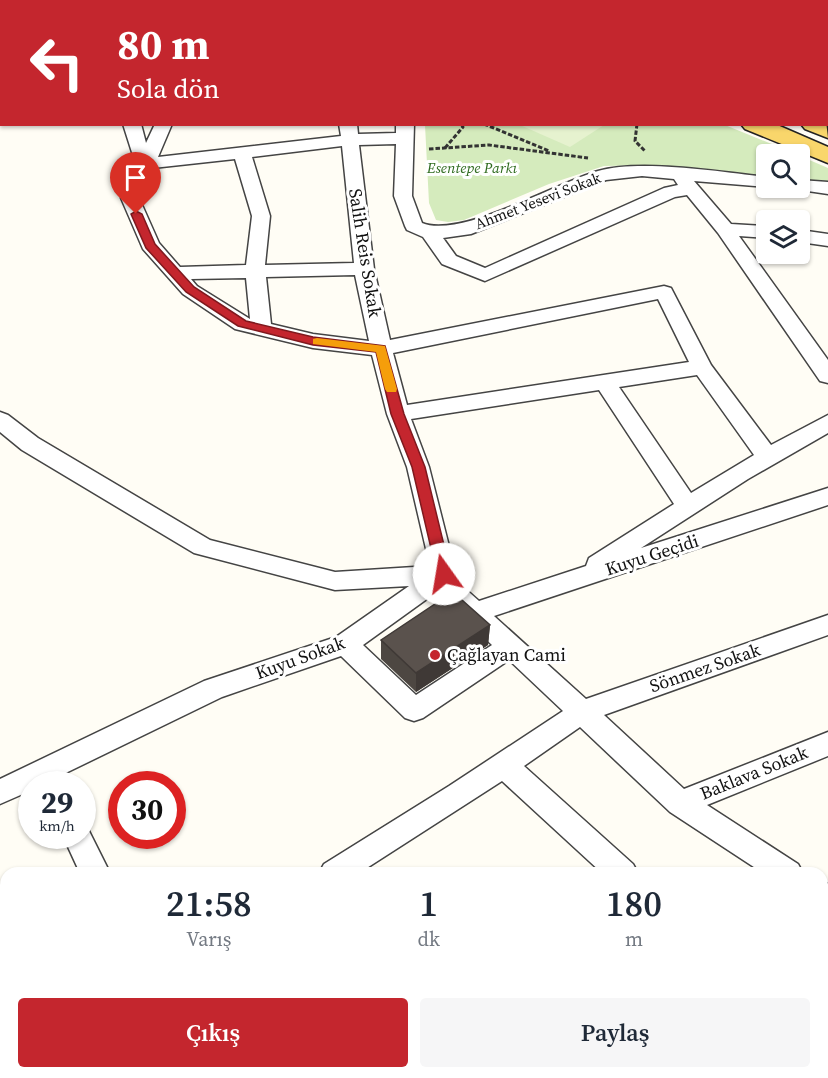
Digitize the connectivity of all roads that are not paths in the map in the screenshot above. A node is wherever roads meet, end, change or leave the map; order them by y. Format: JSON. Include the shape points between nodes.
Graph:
{"nodes":[{"id":1,"x":133,"y":126,"type":"edge"},
{"id":2,"x":163,"y":126,"type":"edge"},
{"id":3,"x":758,"y":126,"type":"edge"},
{"id":4,"x":348,"y":132,"type":"edge"},
{"id":5,"x":405,"y":137,"type":"edge"},
{"id":6,"x":242,"y":153,"type":"junction"},
{"id":7,"x":828,"y":156,"type":"edge"},
{"id":8,"x":144,"y":164,"type":"junction"},
{"id":9,"x":685,"y":181,"type":"junction"},
{"id":10,"x":756,"y":182,"type":"edge"},
{"id":11,"x":810,"y":186,"type":"edge"},
{"id":12,"x":828,"y":188,"type":"edge"},
{"id":13,"x":725,"y":229,"type":"junction"},
{"id":14,"x":756,"y":231,"type":"edge"},
{"id":15,"x":430,"y":233,"type":"junction"},
{"id":16,"x":810,"y":237,"type":"edge"},
{"id":17,"x":828,"y":240,"type":"edge"},
{"id":18,"x":364,"y":269,"type":"junction"},
{"id":19,"x":255,"y":271,"type":"junction"},
{"id":20,"x":175,"y":273,"type":"junction"},
{"id":21,"x":261,"y":328,"type":"junction"},
{"id":22,"x":381,"y":349,"type":"junction"},
{"id":23,"x":702,"y":367,"type":"junction"},
{"id":24,"x":828,"y":376,"type":"edge"},
{"id":25,"x":604,"y":382,"type":"junction"},
{"id":26,"x":398,"y":414,"type":"junction"},
{"id":27,"x":0,"y":420,"type":"edge"},
{"id":28,"x":828,"y":423,"type":"edge"},
{"id":29,"x":768,"y":456,"type":"junction"},
{"id":30,"x":828,"y":496,"type":"edge"},
{"id":31,"x":687,"y":506,"type":"junction"},
{"id":32,"x":444,"y":574,"type":"junction"},
{"id":33,"x":573,"y":581,"type":"junction"},
{"id":34,"x":476,"y":612,"type":"junction"},
{"id":35,"x":828,"y":625,"type":"edge"},
{"id":36,"x":345,"y":644,"type":"junction"},
{"id":37,"x":512,"y":645,"type":"junction"},
{"id":38,"x":582,"y":712,"type":"junction"},
{"id":39,"x":828,"y":744,"type":"edge"},
{"id":40,"x":504,"y":765,"type":"junction"},
{"id":41,"x":60,"y":771,"type":"edge"},
{"id":42,"x":18,"y":786,"type":"edge"},
{"id":43,"x":0,"y":792,"type":"edge"},
{"id":44,"x":680,"y":803,"type":"junction"},
{"id":45,"x":83,"y":849,"type":"edge"},
{"id":46,"x":92,"y":867,"type":"edge"},
{"id":47,"x":343,"y":867,"type":"edge"},
{"id":48,"x":616,"y":867,"type":"edge"},
{"id":49,"x":780,"y":867,"type":"edge"}],
"edges":[{"from":1,"to":8,"type":"street"},
{"from":2,"to":8,"type":"street"},
{"from":3,"to":7,"type":"main road"},
{"from":4,"to":5,"type":"street"},
{"from":4,"to":6,"type":"street"},
{"from":4,"to":18,"type":"street","name":"Salih Reis Sokak"},
{"from":5,"to":15,"type":"street","via":[[403,196],[414,225]]},
{"from":6,"to":8,"type":"street"},
{"from":6,"to":19,"type":"street","via":[[261,216]]},
{"from":8,"to":20,"type":"street","via":[[130,198],[150,245]]},
{"from":9,"to":10,"type":"street","name":"Ahmet Yesevi Sokak"},
{"from":9,"to":13,"type":"street"},
{"from":9,"to":15,"type":"street","name":"Ahmet Yesevi Sokak","via":[[642,171],[603,175],[464,230]]},
{"from":9,"to":15,"type":"street","via":[[671,192],[485,275],[449,260]]},
{"from":11,"to":12,"type":"street"},
{"from":13,"to":14,"type":"street"},
{"from":13,"to":24,"type":"street"},
{"from":16,"to":17,"type":"street"},
{"from":18,"to":19,"type":"street"},
{"from":18,"to":22,"type":"street","name":"Salih Reis Sokak"},
{"from":19,"to":20,"type":"street"},
{"from":19,"to":21,"type":"street"},
{"from":20,"to":21,"type":"street","via":[[190,290],[242,324]]},
{"from":21,"to":22,"type":"street","via":[[313,341]]},
{"from":22,"to":23,"type":"street","via":[[664,292]]},
{"from":22,"to":26,"type":"street","name":"Salih Reis Sokak"},
{"from":23,"to":25,"type":"street"},
{"from":23,"to":29,"type":"street"},
{"from":25,"to":26,"type":"street"},
{"from":25,"to":31,"type":"street"},
{"from":26,"to":32,"type":"street","name":"Salih Reis Sokak","via":[[418,467]]},
{"from":27,"to":32,"type":"street","via":[[30,444],[203,547],[335,581]]},
{"from":28,"to":29,"type":"street"},
{"from":29,"to":31,"type":"street"},
{"from":30,"to":33,"type":"street","name":"Kuyu Geçidi"},
{"from":31,"to":33,"type":"street"},
{"from":32,"to":34,"type":"street","name":"Salih Reis Sokak","via":[[451,591]]},
{"from":32,"to":36,"type":"street","name":"Kuyu Sokak"},
{"from":33,"to":34,"type":"street","name":"Kuyu Geçidi"},
{"from":34,"to":37,"type":"street"},
{"from":35,"to":38,"type":"street","name":"Sönmez Sokak"},
{"from":36,"to":37,"type":"street","via":[[414,710]]},
{"from":36,"to":41,"type":"street","name":"Kuyu Sokak","via":[[213,688]]},
{"from":37,"to":38,"type":"street"},
{"from":38,"to":40,"type":"street","name":"Sönmez Sokak"},
{"from":38,"to":44,"type":"street"},
{"from":39,"to":44,"type":"street","name":"Baklava Sokak"},
{"from":40,"to":47,"type":"street","name":"Sönmez Sokak"},
{"from":40,"to":48,"type":"street"},
{"from":42,"to":43,"type":"street","name":"Kuyu Sokak"},
{"from":44,"to":49,"type":"street"},
{"from":45,"to":46,"type":"street"}]}
